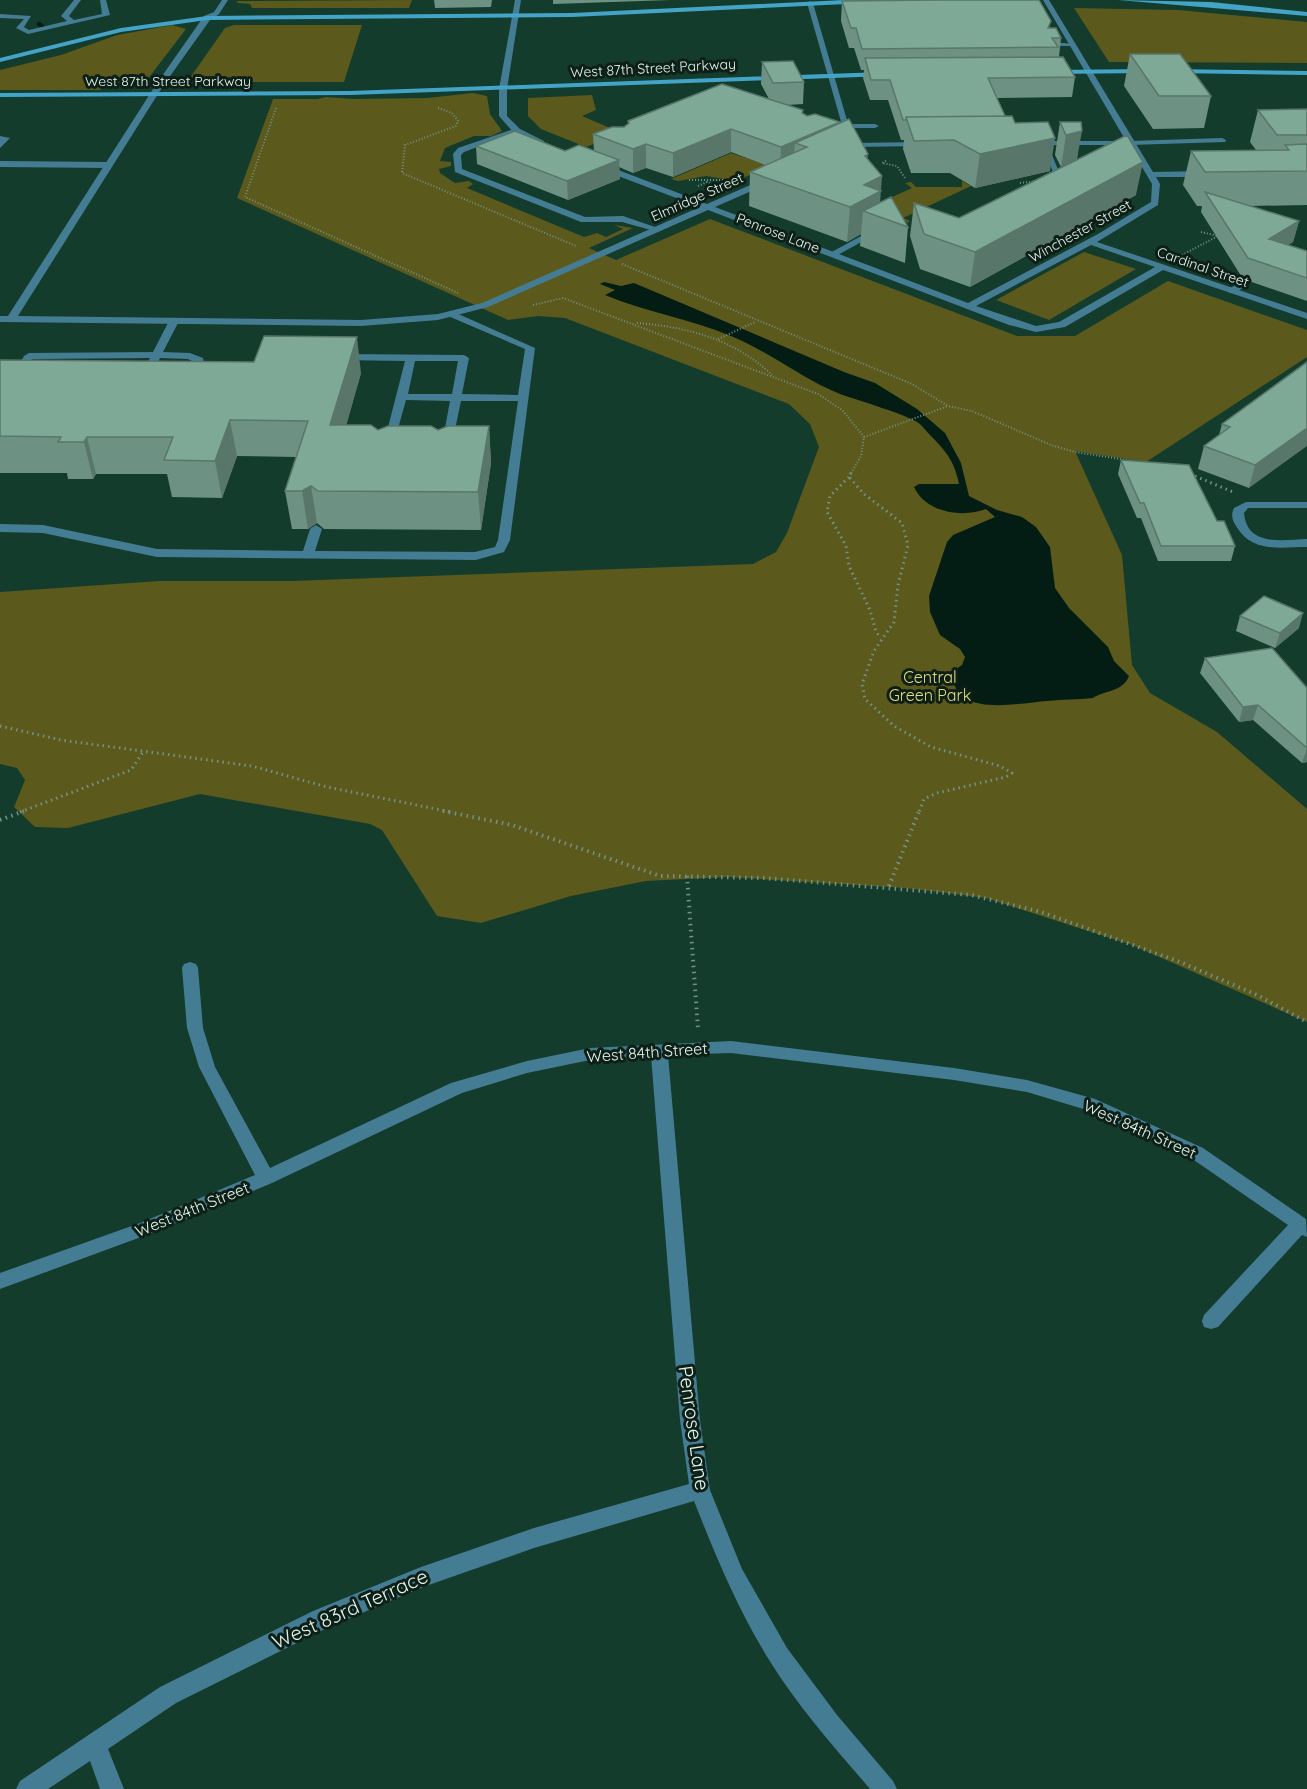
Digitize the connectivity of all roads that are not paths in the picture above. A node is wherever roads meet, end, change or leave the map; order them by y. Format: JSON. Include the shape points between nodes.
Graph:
{"nodes":[{"id":1,"x":78,"y":0,"type":"edge"},
{"id":2,"x":103,"y":0,"type":"edge"},
{"id":3,"x":225,"y":0,"type":"edge"},
{"id":4,"x":518,"y":0,"type":"edge"},
{"id":5,"x":888,"y":0,"type":"edge"},
{"id":6,"x":1046,"y":0,"type":"edge"},
{"id":7,"x":1121,"y":0,"type":"edge"},
{"id":8,"x":810,"y":3,"type":"junction"},
{"id":9,"x":208,"y":14,"type":"junction"},
{"id":10,"x":1307,"y":14,"type":"edge"},
{"id":11,"x":0,"y":16,"type":"edge"},
{"id":12,"x":516,"y":16,"type":"junction"},
{"id":13,"x":73,"y":22,"type":"junction"},
{"id":14,"x":99,"y":35,"type":"junction"},
{"id":15,"x":1050,"y":44,"type":"edge"},
{"id":16,"x":1071,"y":44,"type":"junction"},
{"id":17,"x":0,"y":58,"type":"edge"},
{"id":18,"x":0,"y":67,"type":"edge"},
{"id":19,"x":1044,"y":72,"type":"edge"},
{"id":20,"x":1086,"y":72,"type":"junction"},
{"id":21,"x":1307,"y":73,"type":"edge"},
{"id":22,"x":894,"y":74,"type":"edge"},
{"id":23,"x":830,"y":75,"type":"junction"},
{"id":24,"x":503,"y":89,"type":"junction"},
{"id":25,"x":0,"y":95,"type":"edge"},
{"id":26,"x":153,"y":95,"type":"junction"},
{"id":27,"x":847,"y":126,"type":"junction"},
{"id":28,"x":875,"y":126,"type":"dead end"},
{"id":29,"x":819,"y":129,"type":"edge"},
{"id":30,"x":517,"y":131,"type":"junction"},
{"id":31,"x":0,"y":138,"type":"edge"},
{"id":32,"x":1042,"y":140,"type":"junction"},
{"id":33,"x":1130,"y":142,"type":"junction"},
{"id":34,"x":1217,"y":143,"type":"dead end"},
{"id":35,"x":929,"y":144,"type":"edge"},
{"id":36,"x":1020,"y":144,"type":"edge"},
{"id":37,"x":851,"y":145,"type":"junction"},
{"id":38,"x":0,"y":146,"type":"edge"},
{"id":39,"x":551,"y":147,"type":"edge"},
{"id":40,"x":842,"y":148,"type":"edge"},
{"id":41,"x":588,"y":161,"type":"edge"},
{"id":42,"x":0,"y":164,"type":"edge"},
{"id":43,"x":109,"y":165,"type":"junction"},
{"id":44,"x":1212,"y":174,"type":"edge"},
{"id":45,"x":1150,"y":175,"type":"junction"},
{"id":46,"x":777,"y":177,"type":"edge"},
{"id":47,"x":1059,"y":177,"type":"edge"},
{"id":48,"x":710,"y":207,"type":"junction"},
{"id":49,"x":891,"y":224,"type":"edge"},
{"id":50,"x":655,"y":231,"type":"junction"},
{"id":51,"x":1090,"y":242,"type":"junction"},
{"id":52,"x":833,"y":254,"type":"junction"},
{"id":53,"x":1162,"y":267,"type":"junction"},
{"id":54,"x":1243,"y":284,"type":"dead end"},
{"id":55,"x":1233,"y":291,"type":"junction"},
{"id":56,"x":969,"y":306,"type":"junction"},
{"id":57,"x":451,"y":314,"type":"junction"},
{"id":58,"x":1307,"y":316,"type":"edge"},
{"id":59,"x":5,"y":319,"type":"edge"},
{"id":60,"x":174,"y":321,"type":"junction"},
{"id":61,"x":157,"y":355,"type":"junction"},
{"id":62,"x":333,"y":357,"type":"edge"},
{"id":63,"x":411,"y":358,"type":"junction"},
{"id":64,"x":146,"y":378,"type":"edge"},
{"id":65,"x":185,"y":379,"type":"edge"},
{"id":66,"x":24,"y":382,"type":"edge"},
{"id":67,"x":402,"y":397,"type":"junction"},
{"id":68,"x":457,"y":397,"type":"junction"},
{"id":69,"x":524,"y":398,"type":"junction"},
{"id":70,"x":387,"y":451,"type":"edge"},
{"id":71,"x":445,"y":452,"type":"edge"},
{"id":72,"x":1307,"y":505,"type":"edge"},
{"id":73,"x":0,"y":528,"type":"edge"},
{"id":74,"x":316,"y":529,"type":"dead end"},
{"id":75,"x":1307,"y":543,"type":"edge"},
{"id":76,"x":308,"y":555,"type":"junction"},
{"id":77,"x":190,"y":968,"type":"dead end"},
{"id":78,"x":659,"y":1049,"type":"junction"},
{"id":79,"x":266,"y":1178,"type":"junction"},
{"id":80,"x":1304,"y":1226,"type":"edge"},
{"id":81,"x":0,"y":1281,"type":"edge"},
{"id":82,"x":1211,"y":1320,"type":"dead end"},
{"id":83,"x":700,"y":1490,"type":"junction"},
{"id":84,"x":95,"y":1744,"type":"junction"},
{"id":85,"x":28,"y":1789,"type":"edge"},
{"id":86,"x":112,"y":1789,"type":"edge"},
{"id":87,"x":885,"y":1789,"type":"edge"}],
"edges":[{"from":1,"to":13,"type":"street","via":[[65,16]]},
{"from":2,"to":13,"type":"street","via":[[106,15]]},
{"from":3,"to":9,"type":"street","via":[[217,13]]},
{"from":4,"to":12,"type":"street"},
{"from":5,"to":8,"type":"main road"},
{"from":6,"to":16,"type":"street","name":"Winchester Street"},
{"from":7,"to":10,"type":"main road"},
{"from":8,"to":12,"type":"main road"},
{"from":8,"to":23,"type":"street"},
{"from":9,"to":12,"type":"main road"},
{"from":9,"to":14,"type":"main road"},
{"from":9,"to":26,"type":"street"},
{"from":11,"to":13,"type":"street","via":[[29,16],[20,28],[27,32]]},
{"from":12,"to":24,"type":"street"},
{"from":14,"to":17,"type":"main road"},
{"from":14,"to":18,"type":"main road","via":[[54,53]]},
{"from":15,"to":16,"type":"street"},
{"from":16,"to":20,"type":"street","name":"Winchester Street"},
{"from":19,"to":20,"type":"main road"},
{"from":20,"to":21,"type":"main road"},
{"from":20,"to":33,"type":"street","name":"Winchester Street"},
{"from":22,"to":23,"type":"main road","name":"West 87th Street Parkway"},
{"from":23,"to":24,"type":"main road","name":"West 87th Street Parkway"},
{"from":23,"to":27,"type":"street"},
{"from":24,"to":26,"type":"main road","name":"West 87th Street Parkway"},
{"from":24,"to":30,"type":"street","via":[[503,116]]},
{"from":25,"to":26,"type":"main road","name":"West 87th Street Parkway"},
{"from":26,"to":43,"type":"street"},
{"from":27,"to":28,"type":"street"},
{"from":27,"to":29,"type":"street"},
{"from":27,"to":37,"type":"street"},
{"from":30,"to":39,"type":"street"},
{"from":30,"to":50,"type":"street","via":[[457,154],[458,170],[584,220],[622,219]]},
{"from":31,"to":38,"type":"street","via":[[6,138]]},
{"from":32,"to":33,"type":"street"},
{"from":32,"to":36,"type":"street"},
{"from":32,"to":47,"type":"street"},
{"from":33,"to":34,"type":"street"},
{"from":33,"to":45,"type":"street","name":"Winchester Street"},
{"from":35,"to":37,"type":"street"},
{"from":37,"to":40,"type":"street"},
{"from":41,"to":48,"type":"street","name":"Penrose Lane"},
{"from":42,"to":43,"type":"street"},
{"from":43,"to":59,"type":"street"},
{"from":44,"to":45,"type":"street"},
{"from":45,"to":51,"type":"street","name":"Winchester Street","via":[[1156,184],[1155,203]]},
{"from":46,"to":48,"type":"street","name":"Elmridge Street"},
{"from":48,"to":50,"type":"street","name":"Elmridge Street"},
{"from":48,"to":52,"type":"street","name":"Penrose Lane"},
{"from":49,"to":52,"type":"street"},
{"from":50,"to":57,"type":"street","name":"Elmridge Street","via":[[485,305]]},
{"from":51,"to":53,"type":"street","name":"Cardinal Street"},
{"from":51,"to":56,"type":"street","name":"Winchester Street"},
{"from":52,"to":56,"type":"street","name":"Penrose Lane"},
{"from":53,"to":55,"type":"street","name":"Cardinal Street"},
{"from":53,"to":56,"type":"street","name":"Penrose Lane","via":[[1056,327],[1024,327]]},
{"from":54,"to":55,"type":"street"},
{"from":55,"to":58,"type":"street","name":"Cardinal Street"},
{"from":57,"to":60,"type":"street","name":"Elmridge Street","via":[[361,323]]},
{"from":57,"to":69,"type":"street","via":[[530,348]]},
{"from":59,"to":60,"type":"street","name":"Elmridge Street"},
{"from":60,"to":61,"type":"street"},
{"from":61,"to":64,"type":"street"},
{"from":61,"to":65,"type":"street","via":[[199,360],[197,376]]},
{"from":61,"to":66,"type":"street","via":[[29,356],[16,377]]},
{"from":62,"to":63,"type":"street"},
{"from":63,"to":67,"type":"street"},
{"from":63,"to":68,"type":"street","via":[[464,358]]},
{"from":67,"to":68,"type":"street"},
{"from":67,"to":70,"type":"street"},
{"from":68,"to":69,"type":"street"},
{"from":68,"to":71,"type":"street"},
{"from":69,"to":76,"type":"street","via":[[500,549],[476,556]]},
{"from":72,"to":75,"type":"street","via":[[1246,506],[1238,510],[1237,517],[1253,540],[1264,544]]},
{"from":73,"to":76,"type":"street","via":[[43,529],[157,553]]},
{"from":74,"to":76,"type":"street"},
{"from":77,"to":79,"type":"street","via":[[195,1028],[207,1067]]},
{"from":78,"to":79,"type":"street","name":"West 84th Street","via":[[590,1054],[527,1067],[457,1088]]},
{"from":78,"to":80,"type":"street","name":"West 84th Street","via":[[732,1047],[954,1074],[1050,1093],[1095,1106],[1197,1154]]},
{"from":78,"to":83,"type":"street","name":"Penrose Lane","via":[[690,1420]]},
{"from":79,"to":81,"type":"street","name":"West 84th Street","via":[[146,1228]]},
{"from":80,"to":82,"type":"street","name":"West 84th Street"},
{"from":83,"to":84,"type":"street","name":"West 83rd Terrace","via":[[534,1538],[421,1577],[321,1619],[168,1695]]},
{"from":83,"to":87,"type":"street","name":"Penrose Lane","via":[[734,1575],[779,1656]]},
{"from":84,"to":85,"type":"street","name":"West 83rd Terrace"},
{"from":84,"to":86,"type":"street"}]}
